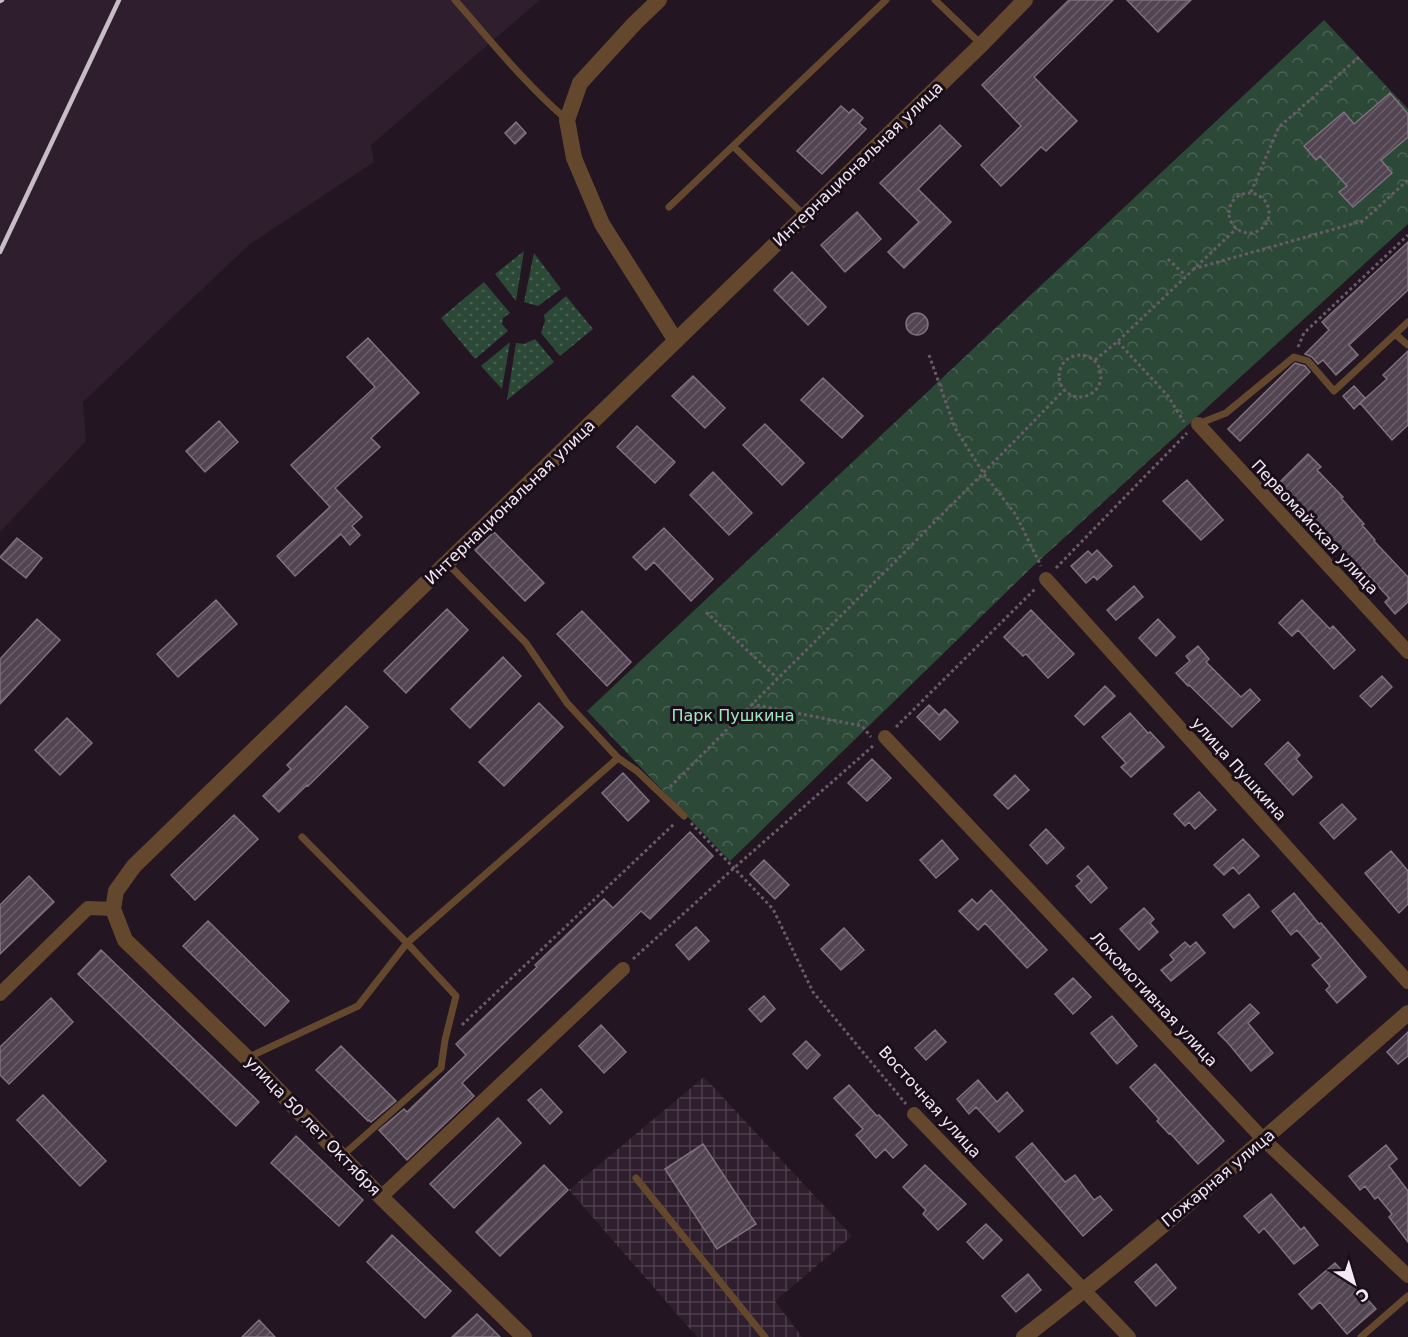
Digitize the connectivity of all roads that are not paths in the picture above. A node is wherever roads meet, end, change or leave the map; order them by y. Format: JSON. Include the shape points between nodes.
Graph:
{"nodes":[{"id":1,"x":455,"y":0,"type":"edge"},
{"id":2,"x":659,"y":0,"type":"edge"},
{"id":3,"x":886,"y":0,"type":"edge"},
{"id":4,"x":935,"y":0,"type":"edge"},
{"id":5,"x":1025,"y":0,"type":"edge"},
{"id":6,"x":982,"y":45,"type":"junction"},
{"id":7,"x":567,"y":120,"type":"junction"},
{"id":8,"x":732,"y":146,"type":"junction"},
{"id":9,"x":669,"y":207,"type":"dead end"},
{"id":10,"x":805,"y":216,"type":"junction"},
{"id":11,"x":1408,"y":322,"type":"edge"},
{"id":12,"x":1395,"y":334,"type":"junction"},
{"id":13,"x":676,"y":341,"type":"junction"},
{"id":14,"x":1408,"y":345,"type":"edge"},
{"id":15,"x":1194,"y":428,"type":"joint"},
{"id":16,"x":447,"y":563,"type":"junction"},
{"id":17,"x":1046,"y":579,"type":"road end"},
{"id":18,"x":1408,"y":652,"type":"edge"},
{"id":19,"x":881,"y":740,"type":"road end"},
{"id":20,"x":618,"y":758,"type":"junction"},
{"id":21,"x":684,"y":816,"type":"road end"},
{"id":22,"x":302,"y":837,"type":"dead end"},
{"id":23,"x":112,"y":909,"type":"junction"},
{"id":24,"x":407,"y":943,"type":"junction"},
{"id":25,"x":623,"y":969,"type":"road end"},
{"id":26,"x":1408,"y":981,"type":"edge"},
{"id":27,"x":0,"y":994,"type":"edge"},
{"id":28,"x":1408,"y":1013,"type":"edge"},
{"id":29,"x":247,"y":1058,"type":"junction"},
{"id":30,"x":914,"y":1113,"type":"road end"},
{"id":31,"x":1264,"y":1140,"type":"junction"},
{"id":32,"x":341,"y":1156,"type":"junction"},
{"id":33,"x":636,"y":1178,"type":"dead end"},
{"id":34,"x":381,"y":1197,"type":"junction"},
{"id":35,"x":1408,"y":1276,"type":"edge"},
{"id":36,"x":1084,"y":1291,"type":"junction"},
{"id":37,"x":1408,"y":1296,"type":"edge"},
{"id":38,"x":524,"y":1337,"type":"edge"},
{"id":39,"x":765,"y":1337,"type":"edge"},
{"id":40,"x":1024,"y":1337,"type":"edge"},
{"id":41,"x":1129,"y":1337,"type":"edge"},
{"id":42,"x":1361,"y":1337,"type":"edge"}],
"edges":[{"from":1,"to":7,"type":"lane","via":[[531,86]]},
{"from":2,"to":7,"type":"street","via":[[580,83]]},
{"from":3,"to":8,"type":"lane"},
{"from":4,"to":6,"type":"lane"},
{"from":5,"to":6,"type":"street","name":"Интернациональная улица"},
{"from":6,"to":10,"type":"street","name":"Интернациональная улица"},
{"from":7,"to":13,"type":"street","via":[[574,158],[602,224]]},
{"from":8,"to":9,"type":"lane"},
{"from":8,"to":10,"type":"lane"},
{"from":10,"to":13,"type":"street","name":"Интернациональная улица"},
{"from":11,"to":12,"type":"lane"},
{"from":12,"to":14,"type":"lane"},
{"from":12,"to":15,"type":"lane","via":[[1334,391],[1308,360],[1294,357],[1226,412]]},
{"from":13,"to":16,"type":"street","name":"Интернациональная улица"},
{"from":15,"to":18,"type":"street","name":"Первомайская улица"},
{"from":16,"to":20,"type":"lane","via":[[526,643],[567,703]]},
{"from":16,"to":23,"type":"street","name":"Интернациональная улица","via":[[134,866],[116,891]]},
{"from":17,"to":26,"type":"street","name":"улица Пушкина"},
{"from":19,"to":31,"type":"street","name":"Локомотивная улица"},
{"from":20,"to":21,"type":"lane"},
{"from":20,"to":24,"type":"lane"},
{"from":22,"to":24,"type":"lane"},
{"from":23,"to":27,"type":"street","via":[[87,908]]},
{"from":23,"to":29,"type":"street","name":"улица 50 лет Октября","via":[[124,940]]},
{"from":24,"to":29,"type":"lane","via":[[358,1006]]},
{"from":24,"to":32,"type":"lane","via":[[456,996],[441,1068]]},
{"from":25,"to":34,"type":"street"},
{"from":28,"to":31,"type":"street","name":"Пожарная улица"},
{"from":29,"to":32,"type":"street","name":"улица 50 лет Октября"},
{"from":30,"to":36,"type":"street","name":"Восточная улица"},
{"from":31,"to":35,"type":"street","name":"Локомотивная улица"},
{"from":31,"to":36,"type":"street","name":"Пожарная улица"},
{"from":32,"to":34,"type":"street","name":"улица 50 лет Октября"},
{"from":33,"to":39,"type":"lane"},
{"from":34,"to":38,"type":"street","name":"улица 50 лет Октября"},
{"from":36,"to":40,"type":"street","name":"Пожарная улица"},
{"from":36,"to":41,"type":"street","name":"Восточная улица"},
{"from":37,"to":42,"type":"lane"}]}
